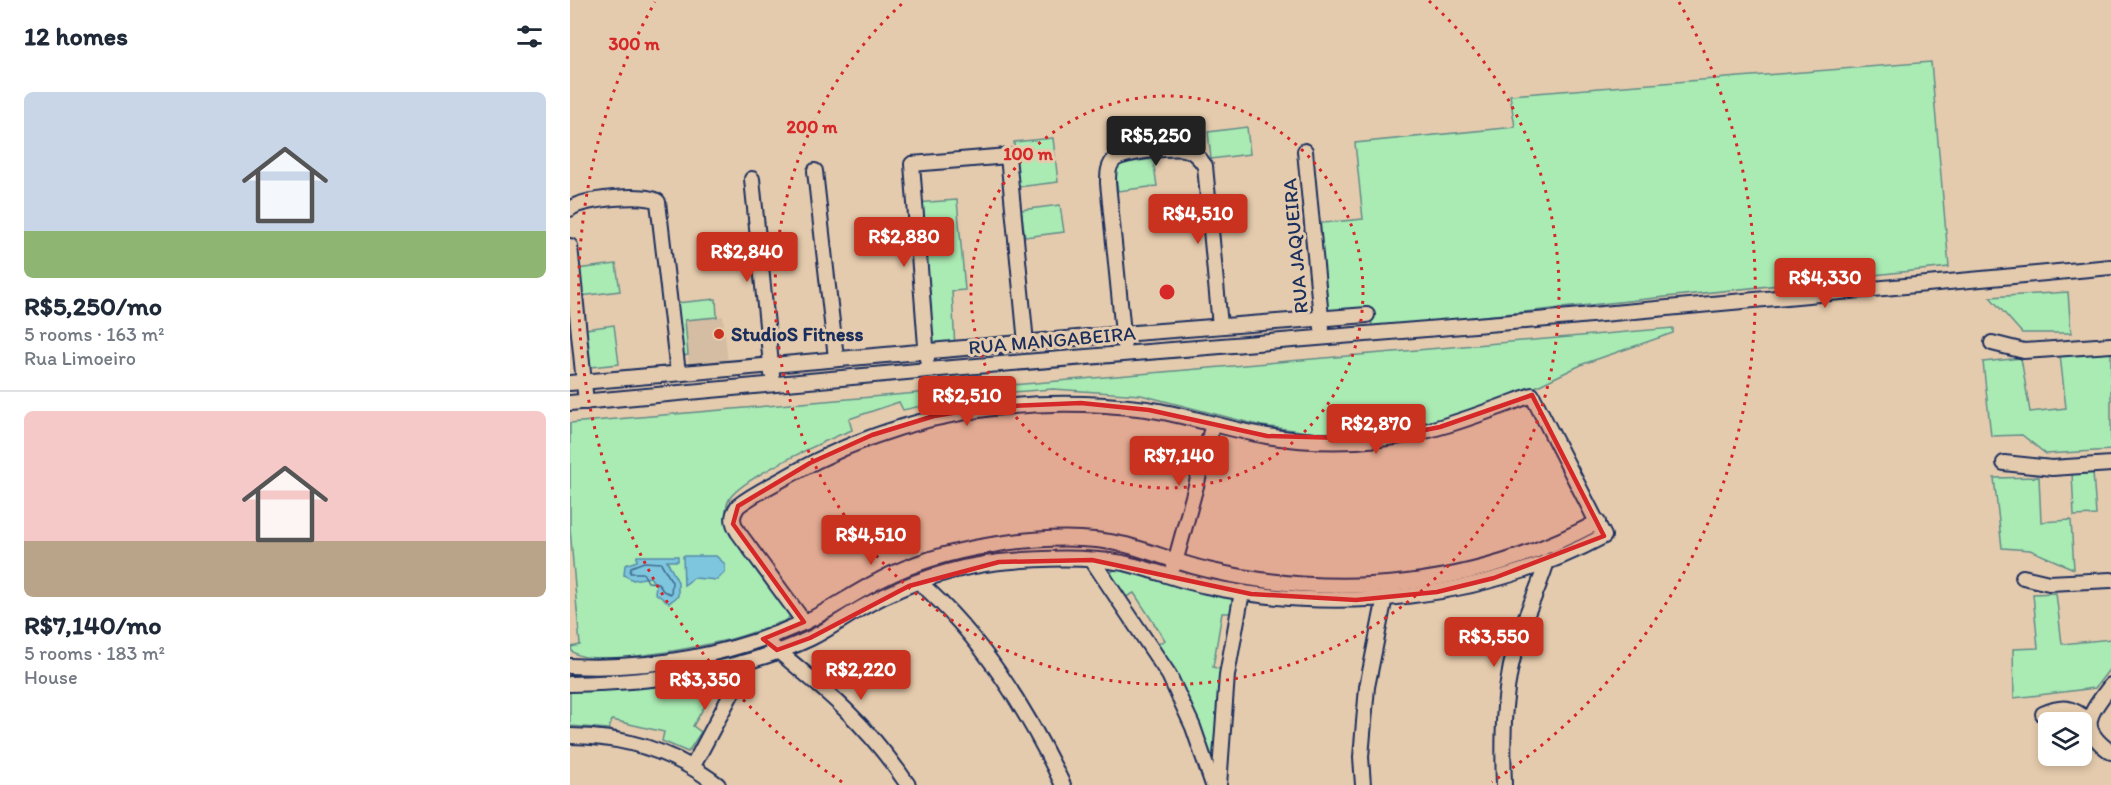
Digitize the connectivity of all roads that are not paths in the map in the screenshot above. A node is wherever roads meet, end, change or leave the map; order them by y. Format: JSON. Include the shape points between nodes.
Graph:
{"nodes":[{"id":1,"x":1305,"y":151,"type":"dead end"},
{"id":2,"x":815,"y":171,"type":"dead end"},
{"id":3,"x":752,"y":179,"type":"dead end"},
{"id":4,"x":570,"y":209,"type":"edge"},
{"id":5,"x":570,"y":246,"type":"edge"},
{"id":6,"x":2111,"y":267,"type":"edge"},
{"id":7,"x":1367,"y":315,"type":"dead end"},
{"id":8,"x":1321,"y":319,"type":"junction"},
{"id":9,"x":1220,"y":326,"type":"junction"},
{"id":10,"x":1122,"y":334,"type":"junction"},
{"id":11,"x":1323,"y":336,"type":"junction"},
{"id":12,"x":1026,"y":343,"type":"junction"},
{"id":13,"x":1992,"y":343,"type":"dead end"},
{"id":14,"x":2111,"y":345,"type":"edge"},
{"id":15,"x":927,"y":352,"type":"junction"},
{"id":16,"x":1125,"y":354,"type":"junction"},
{"id":17,"x":836,"y":358,"type":"junction"},
{"id":18,"x":771,"y":364,"type":"junction"},
{"id":19,"x":928,"y":370,"type":"junction"},
{"id":20,"x":678,"y":373,"type":"junction"},
{"id":21,"x":577,"y":383,"type":"edge"},
{"id":22,"x":772,"y":384,"type":"junction"},
{"id":23,"x":586,"y":402,"type":"junction"},
{"id":24,"x":570,"y":403,"type":"edge"},
{"id":25,"x":1213,"y":424,"type":"junction"},
{"id":26,"x":2004,"y":463,"type":"dead end"},
{"id":27,"x":2111,"y":464,"type":"edge"},
{"id":28,"x":1598,"y":522,"type":"junction"},
{"id":29,"x":992,"y":545,"type":"junction"},
{"id":30,"x":1175,"y":559,"type":"junction"},
{"id":31,"x":1092,"y":560,"type":"junction"},
{"id":32,"x":1547,"y":561,"type":"junction"},
{"id":33,"x":999,"y":562,"type":"junction"},
{"id":34,"x":1172,"y":577,"type":"junction"},
{"id":35,"x":2023,"y":578,"type":"dead end"},
{"id":36,"x":2111,"y":580,"type":"edge"},
{"id":37,"x":919,"y":582,"type":"junction"},
{"id":38,"x":1242,"y":592,"type":"junction"},
{"id":39,"x":1386,"y":592,"type":"junction"},
{"id":40,"x":804,"y":622,"type":"junction"},
{"id":41,"x":763,"y":639,"type":"junction"},
{"id":42,"x":777,"y":650,"type":"junction"},
{"id":43,"x":741,"y":663,"type":"junction"},
{"id":44,"x":570,"y":666,"type":"edge"},
{"id":45,"x":570,"y":684,"type":"edge"},
{"id":46,"x":2111,"y":685,"type":"edge"},
{"id":47,"x":2048,"y":712,"type":"edge"},
{"id":48,"x":2078,"y":712,"type":"edge"},
{"id":49,"x":2092,"y":714,"type":"edge"},
{"id":50,"x":2092,"y":734,"type":"edge"},
{"id":51,"x":570,"y":736,"type":"edge"},
{"id":52,"x":2111,"y":752,"type":"edge"},
{"id":53,"x":693,"y":766,"type":"junction"},
{"id":54,"x":718,"y":785,"type":"edge"},
{"id":55,"x":908,"y":785,"type":"edge"},
{"id":56,"x":1063,"y":785,"type":"edge"},
{"id":57,"x":1213,"y":785,"type":"edge"},
{"id":58,"x":1220,"y":785,"type":"edge"},
{"id":59,"x":1363,"y":785,"type":"edge"},
{"id":60,"x":1504,"y":785,"type":"edge"}],
"edges":[{"from":1,"to":8,"type":"street","name":"RUA JAQUEIRA"},
{"from":2,"to":17,"type":"street"},
{"from":3,"to":18,"type":"street"},
{"from":4,"to":20,"type":"street","via":[[584,202],[654,198],[660,208]]},
{"from":5,"to":21,"type":"street"},
{"from":6,"to":11,"type":"street","name":"RUA MANGABEIRA"},
{"from":7,"to":8,"type":"street"},
{"from":8,"to":9,"type":"street"},
{"from":8,"to":11,"type":"street","name":"RUA JAQUEIRA"},
{"from":9,"to":10,"type":"street"},
{"from":9,"to":10,"type":"street","via":[[1206,166],[1189,150],[1175,149],[1120,155],[1112,162],[1108,183]]},
{"from":10,"to":12,"type":"street"},
{"from":10,"to":16,"type":"street"},
{"from":11,"to":16,"type":"street","name":"RUA MANGABEIRA"},
{"from":12,"to":15,"type":"street"},
{"from":12,"to":15,"type":"street","via":[[1008,156],[912,164]]},
{"from":13,"to":14,"type":"street","via":[[2035,351]]},
{"from":15,"to":17,"type":"street"},
{"from":15,"to":19,"type":"street"},
{"from":16,"to":19,"type":"street","name":"RUA MANGABEIRA"},
{"from":17,"to":18,"type":"street"},
{"from":18,"to":20,"type":"street"},
{"from":18,"to":22,"type":"street"},
{"from":19,"to":22,"type":"street","name":"RUA MANGABEIRA"},
{"from":20,"to":21,"type":"street"},
{"from":21,"to":23,"type":"street"},
{"from":22,"to":23,"type":"street","name":"RUA MANGABEIRA"},
{"from":23,"to":24,"type":"street","name":"RUA MANGABEIRA"},
{"from":25,"to":28,"type":"street","via":[[1268,436],[1322,441],[1380,439],[1440,427],[1532,395]]},
{"from":25,"to":30,"type":"street"},
{"from":25,"to":40,"type":"street","via":[[1149,410],[1081,403],[989,407],[933,416],[872,435],[810,463],[745,500],[732,514],[738,532]]},
{"from":26,"to":27,"type":"street","via":[[2052,468]]},
{"from":28,"to":32,"type":"street","via":[[1604,536]]},
{"from":28,"to":39,"type":"street","via":[[1568,538],[1484,567]]},
{"from":29,"to":30,"type":"street","via":[[1076,540],[1123,544]]},
{"from":29,"to":33,"type":"street"},
{"from":29,"to":40,"type":"street","via":[[898,571]]},
{"from":30,"to":34,"type":"street"},
{"from":30,"to":39,"type":"street","via":[[1205,570],[1312,587]]},
{"from":31,"to":33,"type":"street"},
{"from":31,"to":34,"type":"street"},
{"from":31,"to":57,"type":"street","via":[[1170,675]]},
{"from":32,"to":39,"type":"street","via":[[1437,592]]},
{"from":32,"to":60,"type":"street","via":[[1508,676],[1502,738]]},
{"from":33,"to":37,"type":"street"},
{"from":34,"to":38,"type":"street"},
{"from":35,"to":36,"type":"street","via":[[2049,583]]},
{"from":37,"to":42,"type":"street","via":[[810,638]]},
{"from":37,"to":56,"type":"street","via":[[963,627],[1008,686],[1035,727]]},
{"from":38,"to":39,"type":"street","via":[[1309,600]]},
{"from":38,"to":58,"type":"street","via":[[1227,675]]},
{"from":39,"to":59,"type":"street","via":[[1367,687],[1361,757]]},
{"from":40,"to":41,"type":"street"},
{"from":41,"to":42,"type":"street"},
{"from":41,"to":44,"type":"street","via":[[642,666]]},
{"from":42,"to":43,"type":"street"},
{"from":42,"to":55,"type":"street","via":[[841,703],[876,741]]},
{"from":43,"to":45,"type":"street","via":[[662,679]]},
{"from":43,"to":53,"type":"street","via":[[735,687]]},
{"from":46,"to":49,"type":"street"},
{"from":47,"to":48,"type":"street","via":[[2059,707]]},
{"from":50,"to":52,"type":"street"},
{"from":51,"to":53,"type":"street","via":[[659,750]]},
{"from":53,"to":54,"type":"street"}]}
